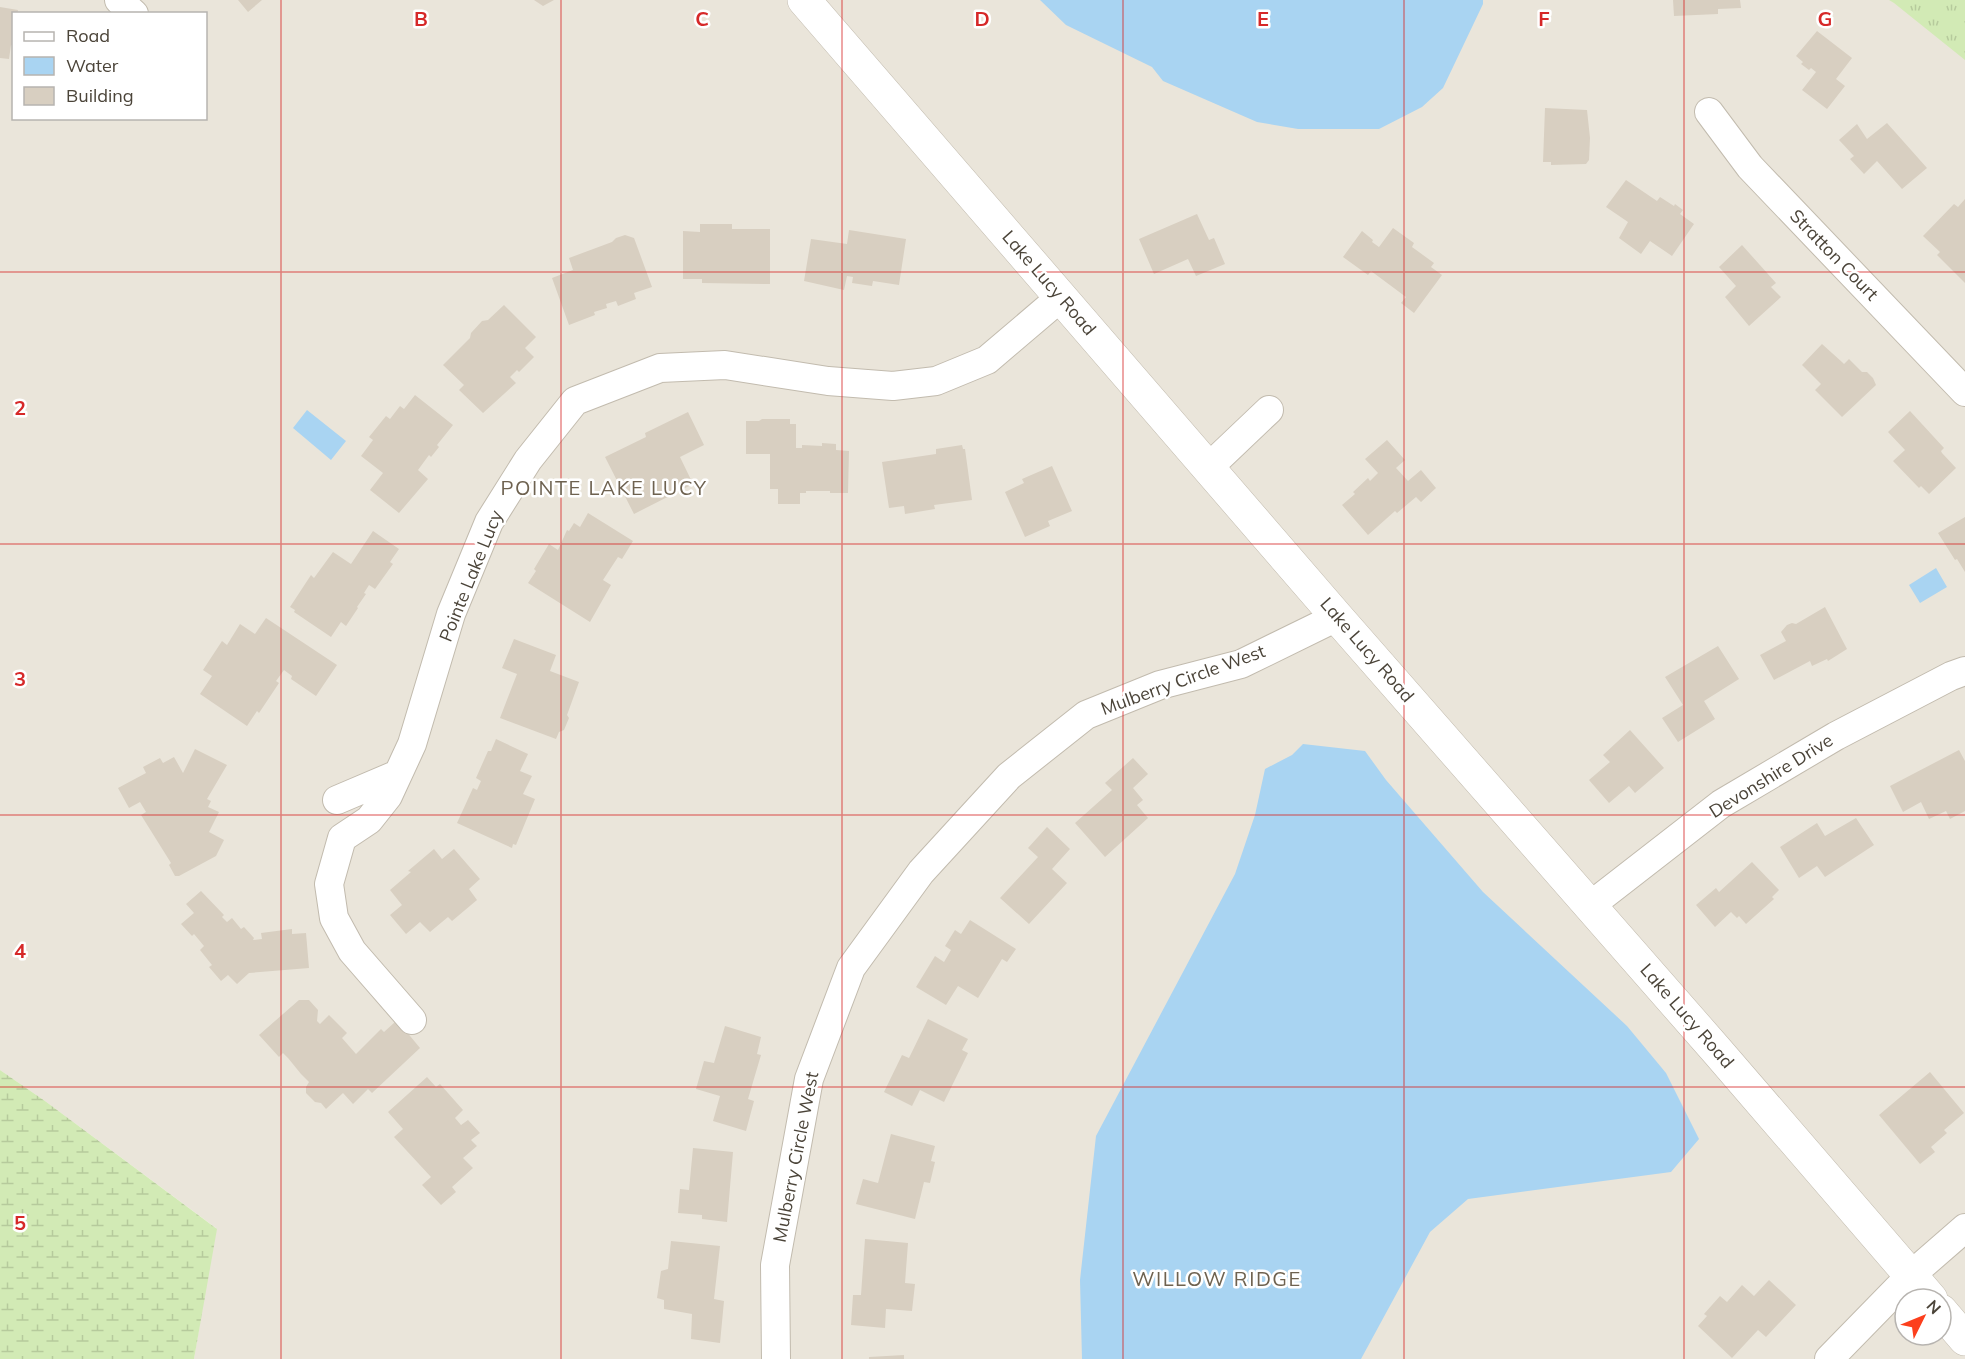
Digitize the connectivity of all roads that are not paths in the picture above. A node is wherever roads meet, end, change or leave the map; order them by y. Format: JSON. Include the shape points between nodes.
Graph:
{"nodes":[{"id":1,"x":119,"y":0,"type":"edge"},
{"id":2,"x":804,"y":0,"type":"edge"},
{"id":3,"x":132,"y":12,"type":"edge"},
{"id":4,"x":1709,"y":112,"type":"dead end"},
{"id":5,"x":1061,"y":297,"type":"junction"},
{"id":6,"x":1965,"y":392,"type":"edge"},
{"id":7,"x":1269,"y":410,"type":"dead end"},
{"id":8,"x":1209,"y":466,"type":"junction"},
{"id":9,"x":1337,"y":616,"type":"junction"},
{"id":10,"x":1965,"y":671,"type":"edge"},
{"id":11,"x":398,"y":774,"type":"junction"},
{"id":12,"x":337,"y":800,"type":"dead end"},
{"id":13,"x":1591,"y":905,"type":"junction"},
{"id":14,"x":412,"y":1020,"type":"dead end"},
{"id":15,"x":1965,"y":1228,"type":"edge"},
{"id":16,"x":1921,"y":1287,"type":"edge"},
{"id":17,"x":1893,"y":1309,"type":"edge"},
{"id":18,"x":1953,"y":1325,"type":"edge"},
{"id":19,"x":1965,"y":1339,"type":"edge"},
{"id":20,"x":776,"y":1359,"type":"edge"},
{"id":21,"x":1829,"y":1359,"type":"edge"}],
"edges":[{"from":1,"to":3,"type":"street"},
{"from":2,"to":5,"type":"street","name":"Lake Lucy Road"},
{"from":4,"to":6,"type":"street","name":"Stratton Court","via":[[1750,167]]},
{"from":5,"to":8,"type":"street","name":"Lake Lucy Road"},
{"from":5,"to":11,"type":"street","name":"Pointe Lake Lucy","via":[[987,360],[936,381],[892,386],[828,381],[725,365],[660,368],[575,401],[528,460],[489,522],[451,614],[412,744]]},
{"from":7,"to":8,"type":"street"},
{"from":8,"to":9,"type":"street","name":"Lake Lucy Road"},
{"from":9,"to":13,"type":"street","name":"Lake Lucy Road"},
{"from":9,"to":20,"type":"street","name":"Mulberry Circle West","via":[[1241,664],[1160,685],[1086,715],[1009,776],[921,872],[851,968],[809,1078],[775,1265]]},
{"from":10,"to":13,"type":"street","name":"Devonshire Drive","via":[[1836,736],[1721,804]]},
{"from":11,"to":12,"type":"street"},
{"from":11,"to":14,"type":"street","name":"Pointe Lake Lucy","via":[[388,796],[369,820],[342,838],[329,884],[334,918],[352,951]]},
{"from":13,"to":16,"type":"street","name":"Lake Lucy Road"},
{"from":15,"to":16,"type":"street"},
{"from":17,"to":21,"type":"street"},
{"from":18,"to":19,"type":"street"}]}
